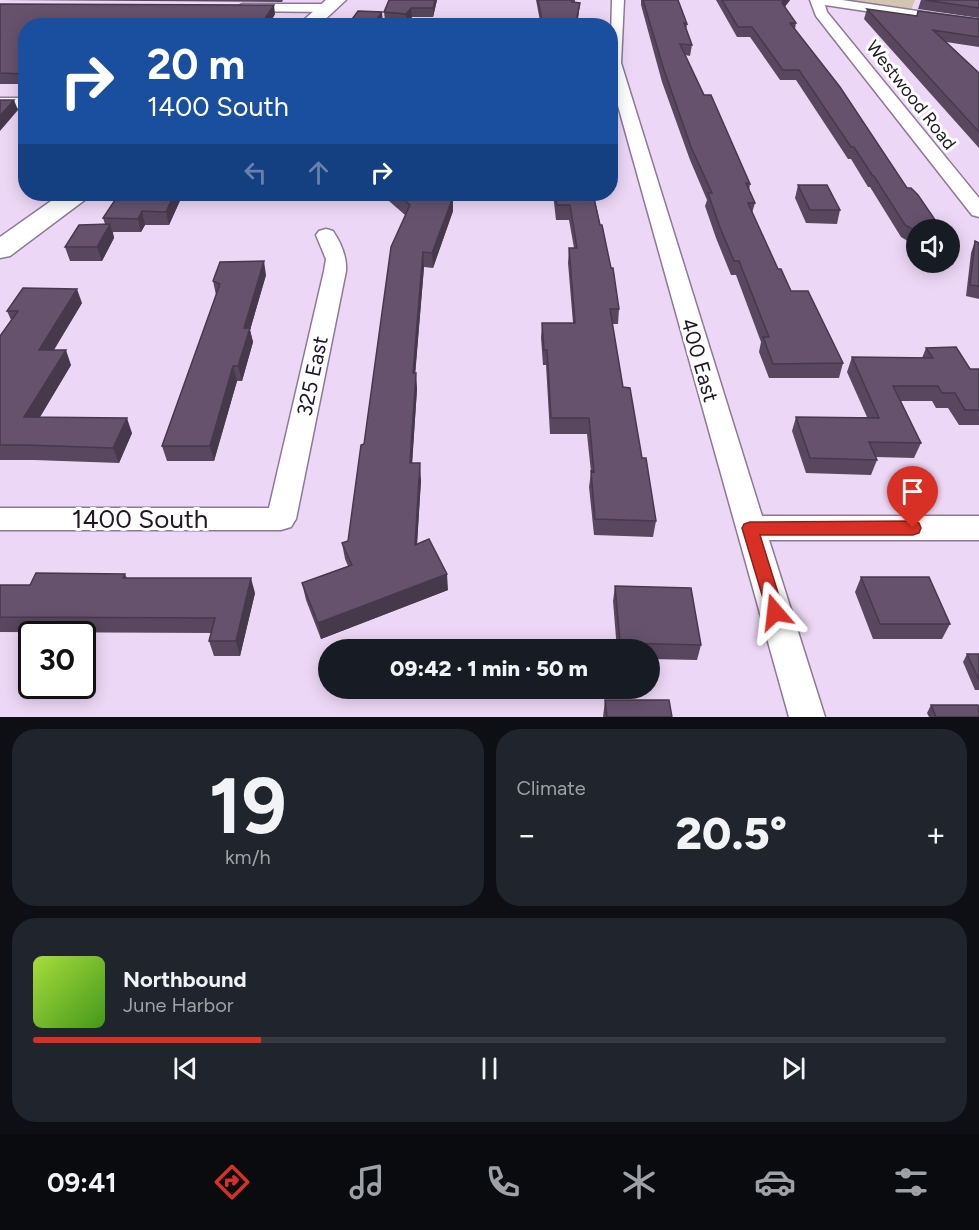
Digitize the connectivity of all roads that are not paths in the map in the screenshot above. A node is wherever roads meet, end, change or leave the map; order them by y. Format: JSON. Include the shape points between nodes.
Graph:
{"nodes":[{"id":1,"x":618,"y":0,"type":"edge"},
{"id":2,"x":817,"y":0,"type":"edge"},
{"id":3,"x":333,"y":4,"type":"edge"},
{"id":4,"x":227,"y":8,"type":"edge"},
{"id":5,"x":316,"y":18,"type":"edge"},
{"id":6,"x":617,"y":18,"type":"edge"},
{"id":7,"x":979,"y":24,"type":"edge"},
{"id":8,"x":618,"y":77,"type":"edge"},
{"id":9,"x":0,"y":103,"type":"edge"},
{"id":10,"x":18,"y":103,"type":"edge"},
{"id":11,"x":67,"y":201,"type":"edge"},
{"id":12,"x":979,"y":211,"type":"edge"},
{"id":13,"x":326,"y":235,"type":"dead end"},
{"id":14,"x":0,"y":250,"type":"edge"},
{"id":15,"x":0,"y":519,"type":"edge"},
{"id":16,"x":281,"y":519,"type":"joint"},
{"id":17,"x":750,"y":528,"type":"junction"},
{"id":18,"x":979,"y":528,"type":"edge"},
{"id":19,"x":807,"y":717,"type":"edge"}],
"edges":[{"from":1,"to":6,"type":"street","name":"400 East"},
{"from":2,"to":7,"type":"street"},
{"from":2,"to":12,"type":"street","name":"Westwood Road","via":[[821,13]]},
{"from":3,"to":4,"type":"street"},
{"from":3,"to":5,"type":"main road"},
{"from":8,"to":17,"type":"street","name":"400 East"},
{"from":9,"to":10,"type":"street"},
{"from":11,"to":14,"type":"main road"},
{"from":13,"to":16,"type":"street","name":"325 East","via":[[336,259],[335,271]]},
{"from":15,"to":16,"type":"street","name":"1400 South"},
{"from":17,"to":18,"type":"street"},
{"from":17,"to":19,"type":"street","name":"400 East"}]}
